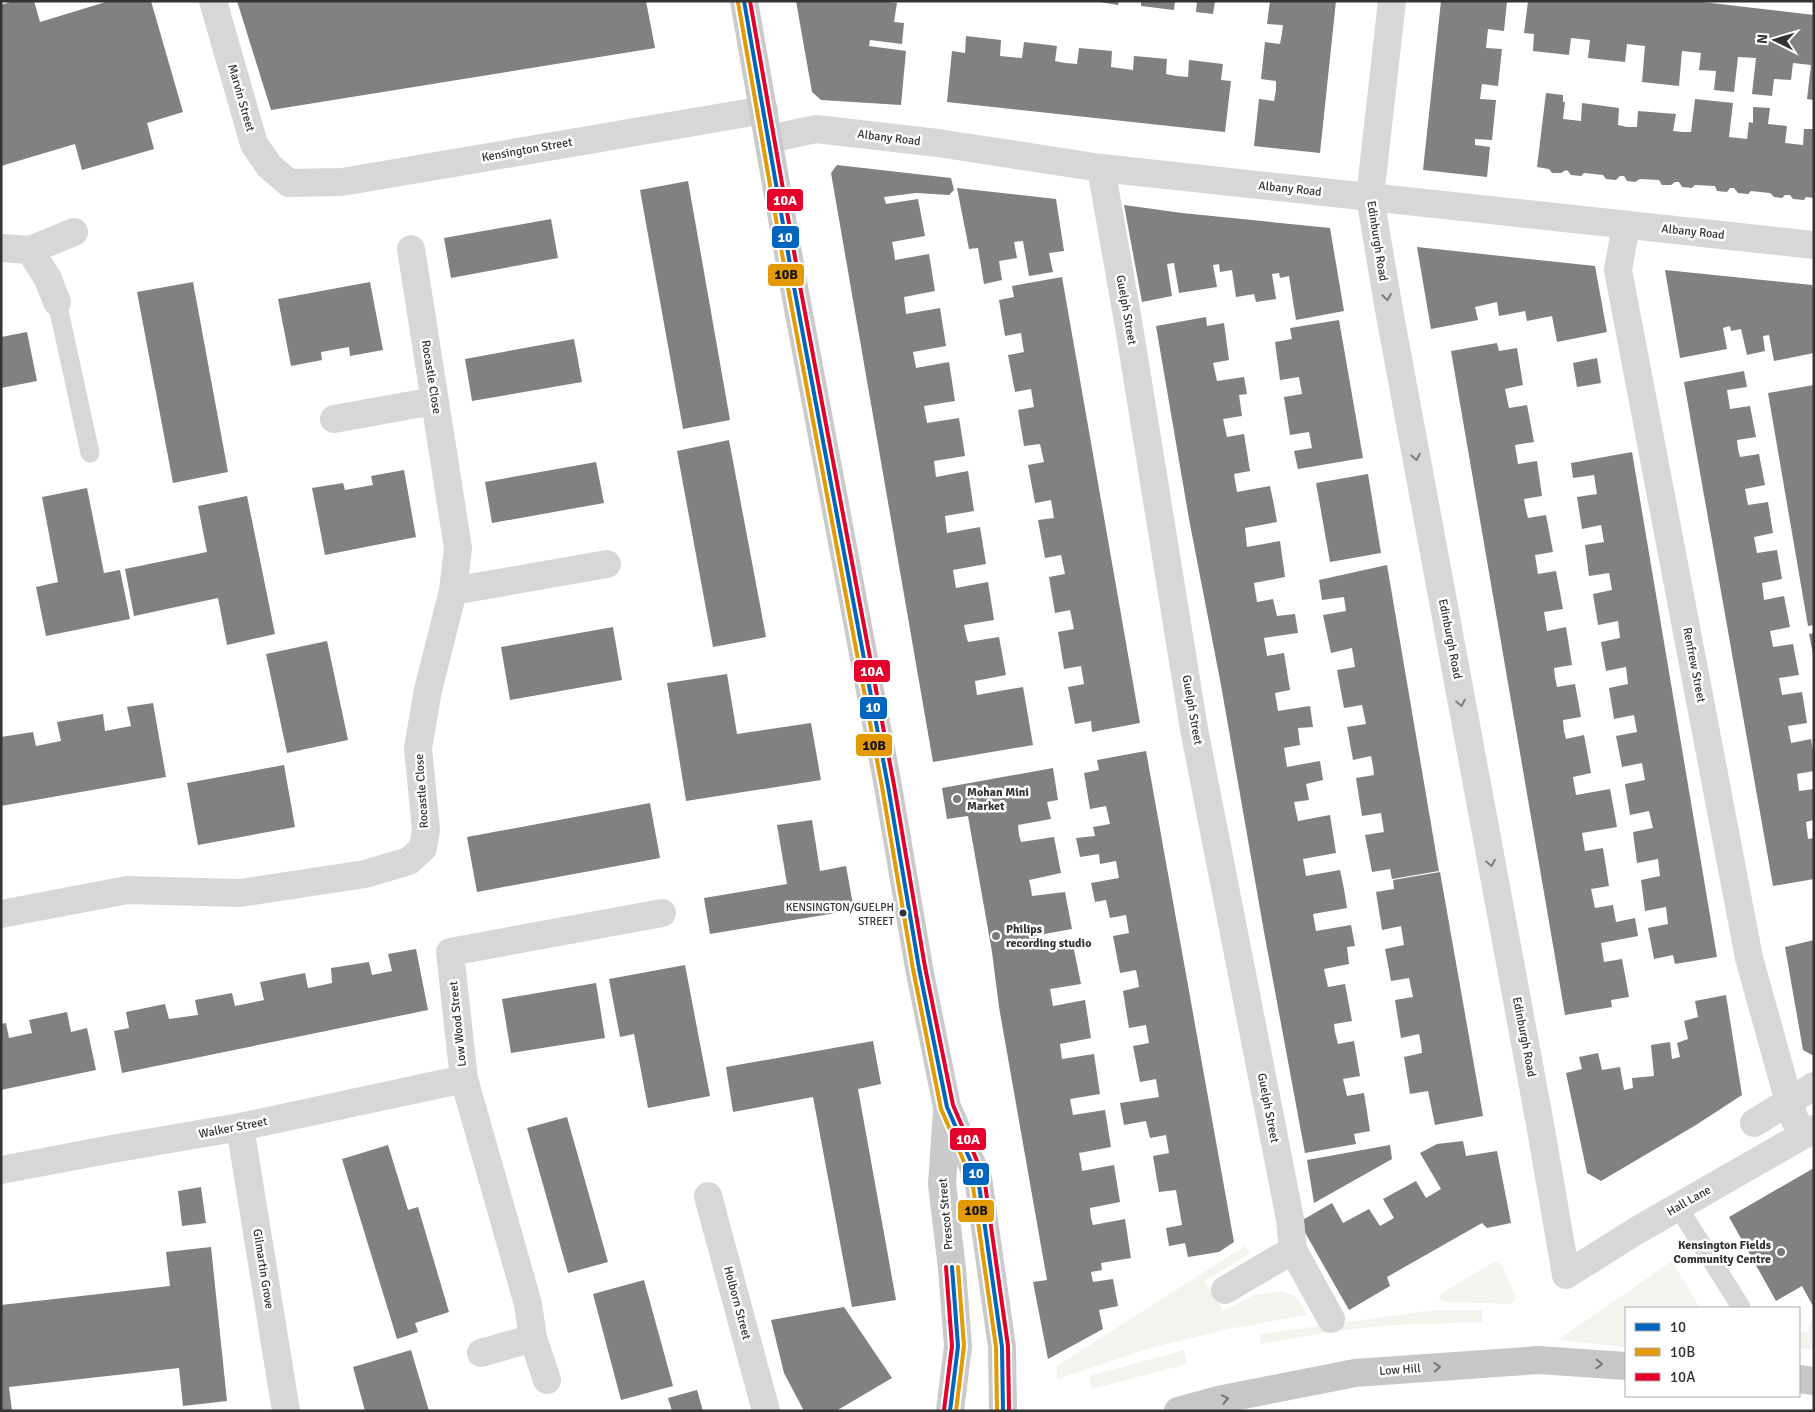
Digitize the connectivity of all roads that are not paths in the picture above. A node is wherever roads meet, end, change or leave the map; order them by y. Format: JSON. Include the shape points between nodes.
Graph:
{"nodes":[{"id":1,"x":213,"y":1,"type":"edge"},
{"id":2,"x":744,"y":1,"type":"edge"},
{"id":3,"x":1392,"y":1,"type":"edge"},
{"id":4,"x":764,"y":110,"type":"junction"},
{"id":5,"x":769,"y":139,"type":"junction"},
{"id":6,"x":1101,"y":168,"type":"junction"},
{"id":7,"x":289,"y":183,"type":"joint"},
{"id":8,"x":1370,"y":197,"type":"junction"},
{"id":9,"x":1626,"y":225,"type":"junction"},
{"id":10,"x":74,"y":232,"type":"dead end"},
{"id":11,"x":1814,"y":245,"type":"edge"},
{"id":12,"x":1,"y":248,"type":"edge"},
{"id":13,"x":411,"y":249,"type":"dead end"},
{"id":14,"x":30,"y":250,"type":"junction"},
{"id":15,"x":57,"y":302,"type":"joint"},
{"id":16,"x":434,"y":401,"type":"junction"},
{"id":17,"x":334,"y":419,"type":"dead end"},
{"id":18,"x":90,"y":454,"type":"dead end"},
{"id":19,"x":606,"y":564,"type":"dead end"},
{"id":20,"x":453,"y":590,"type":"junction"},
{"id":21,"x":662,"y":913,"type":"dead end"},
{"id":22,"x":1,"y":914,"type":"edge"},
{"id":23,"x":464,"y":1079,"type":"junction"},
{"id":24,"x":1814,"y":1086,"type":"edge"},
{"id":25,"x":1789,"y":1102,"type":"junction"},
{"id":26,"x":947,"y":1107,"type":"junction"},
{"id":27,"x":1754,"y":1123,"type":"dead end"},
{"id":28,"x":240,"y":1128,"type":"junction"},
{"id":29,"x":1810,"y":1132,"type":"edge"},
{"id":30,"x":1,"y":1170,"type":"edge"},
{"id":31,"x":708,"y":1196,"type":"dead end"},
{"id":32,"x":1678,"y":1207,"type":"junction"},
{"id":33,"x":1293,"y":1250,"type":"junction"},
{"id":34,"x":1566,"y":1274,"type":"joint"},
{"id":35,"x":1225,"y":1290,"type":"dead end"},
{"id":36,"x":1741,"y":1307,"type":"edge"},
{"id":37,"x":1330,"y":1319,"type":"dead end"},
{"id":38,"x":533,"y":1338,"type":"junction"},
{"id":39,"x":481,"y":1353,"type":"dead end"},
{"id":40,"x":1625,"y":1366,"type":"edge"},
{"id":41,"x":1800,"y":1379,"type":"edge"},
{"id":42,"x":547,"y":1380,"type":"dead end"},
{"id":43,"x":1814,"y":1381,"type":"edge"},
{"id":44,"x":286,"y":1411,"type":"edge"},
{"id":45,"x":766,"y":1411,"type":"edge"},
{"id":46,"x":950,"y":1411,"type":"edge"},
{"id":47,"x":1003,"y":1411,"type":"edge"},
{"id":48,"x":1178,"y":1411,"type":"edge"}],
"edges":[{"from":1,"to":7,"type":"street","name":"Marvin Street","via":[[254,144],[268,166]]},
{"from":2,"to":4,"type":"main road"},
{"from":3,"to":8,"type":"street","name":"Edinburgh Road"},
{"from":4,"to":5,"type":"main road"},
{"from":4,"to":7,"type":"street","name":"Kensington Street","via":[[342,182]]},
{"from":5,"to":6,"type":"street","name":"Albany Road","via":[[816,129],[938,143]]},
{"from":5,"to":26,"type":"main road"},
{"from":6,"to":8,"type":"street","name":"Albany Road"},
{"from":6,"to":33,"type":"street","name":"Guelph Street","via":[[1194,729],[1290,1219]]},
{"from":8,"to":9,"type":"street","name":"Albany Road"},
{"from":8,"to":34,"type":"street","name":"Edinburgh Road","one_way":true},
{"from":9,"to":11,"type":"street","name":"Albany Road"},
{"from":9,"to":25,"type":"street","name":"Renfrew Street","via":[[1618,270],[1749,958]]},
{"from":10,"to":14,"type":"street"},
{"from":12,"to":14,"type":"street"},
{"from":13,"to":16,"type":"street","name":"Rocastle Close"},
{"from":14,"to":15,"type":"street","via":[[48,279]]},
{"from":15,"to":18,"type":"lane"},
{"from":16,"to":17,"type":"street"},
{"from":16,"to":20,"type":"street","name":"Rocastle Close","via":[[458,548]]},
{"from":19,"to":20,"type":"street"},
{"from":20,"to":22,"type":"street","name":"Rocastle Close","via":[[428,690],[418,748],[426,830],[423,848],[408,861],[365,874],[240,893],[127,890]]},
{"from":21,"to":23,"type":"street","name":"Low Wood Street","via":[[450,952]]},
{"from":23,"to":28,"type":"street","name":"Walker Street"},
{"from":23,"to":38,"type":"street","name":"Low Wood Street","via":[[528,1304]]},
{"from":24,"to":25,"type":"street"},
{"from":25,"to":27,"type":"street"},
{"from":25,"to":29,"type":"street","name":"Renfrew Street","via":[[1795,1120]]},
{"from":26,"to":46,"type":"main road","name":"Prescot Street","via":[[942,1184],[958,1346]]},
{"from":26,"to":47,"type":"main road","via":[[978,1178],[1002,1347]]},
{"from":28,"to":30,"type":"street","name":"Walker Street"},
{"from":28,"to":44,"type":"street","name":"Gilmartin Grove"},
{"from":29,"to":32,"type":"street","name":"Hall Lane"},
{"from":31,"to":45,"type":"street","name":"Holborn Street"},
{"from":32,"to":34,"type":"street","name":"Hall Lane"},
{"from":32,"to":36,"type":"lane"},
{"from":33,"to":35,"type":"street"},
{"from":33,"to":37,"type":"street","name":"Guelph Street"},
{"from":38,"to":39,"type":"street"},
{"from":38,"to":42,"type":"street","name":"Low Wood Street"},
{"from":48,"to":40,"type":"highway","name":"Low Hill","one_way":true,"via":[[1355,1373],[1539,1360]]},
{"from":41,"to":43,"type":"highway"}]}
